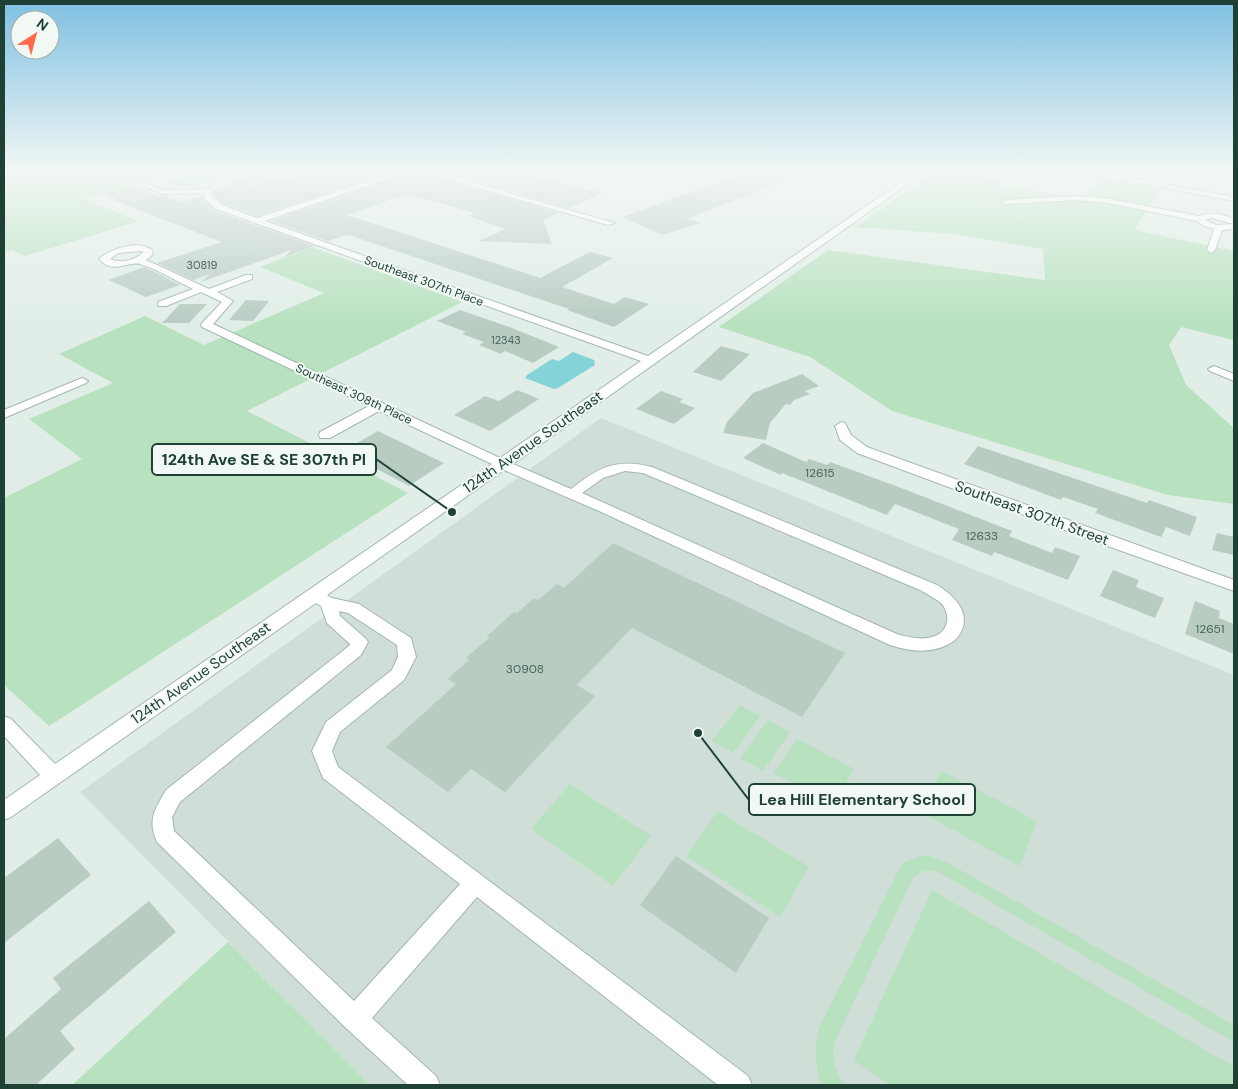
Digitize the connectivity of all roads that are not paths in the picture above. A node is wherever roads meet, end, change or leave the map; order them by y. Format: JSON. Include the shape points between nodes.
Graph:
{"nodes":[{"id":1,"x":261,"y":223,"type":"edge"},
{"id":2,"x":847,"y":223,"type":"edge"},
{"id":3,"x":1205,"y":223,"type":"edge"},
{"id":4,"x":1219,"y":227,"type":"junction"},
{"id":5,"x":1234,"y":227,"type":"edge"},
{"id":6,"x":1211,"y":250,"type":"dead end"},
{"id":7,"x":138,"y":260,"type":"dead end"},
{"id":8,"x":249,"y":277,"type":"dead end"},
{"id":9,"x":205,"y":291,"type":"junction"},
{"id":10,"x":162,"y":304,"type":"dead end"},
{"id":11,"x":650,"y":361,"type":"junction"},
{"id":12,"x":1214,"y":369,"type":"dead end"},
{"id":13,"x":1234,"y":378,"type":"edge"},
{"id":14,"x":82,"y":381,"type":"dead end"},
{"id":15,"x":378,"y":406,"type":"junction"},
{"id":16,"x":4,"y":414,"type":"edge"},
{"id":17,"x":840,"y":426,"type":"dead end"},
{"id":18,"x":325,"y":435,"type":"dead end"},
{"id":19,"x":502,"y":464,"type":"junction"},
{"id":20,"x":573,"y":494,"type":"junction"},
{"id":21,"x":1234,"y":586,"type":"edge"},
{"id":22,"x":321,"y":598,"type":"junction"},
{"id":23,"x":4,"y":724,"type":"edge"},
{"id":24,"x":54,"y":776,"type":"junction"},
{"id":25,"x":4,"y":811,"type":"edge"},
{"id":26,"x":475,"y":883,"type":"junction"},
{"id":27,"x":355,"y":1020,"type":"junction"},
{"id":28,"x":427,"y":1085,"type":"edge"},
{"id":29,"x":739,"y":1085,"type":"edge"}],
"edges":[{"from":1,"to":11,"type":"street","name":"Southeast 307th Place"},
{"from":2,"to":11,"type":"street","name":"124th Avenue Southeast"},
{"from":3,"to":4,"type":"street"},
{"from":4,"to":5,"type":"street"},
{"from":4,"to":6,"type":"street"},
{"from":7,"to":9,"type":"street"},
{"from":8,"to":9,"type":"street"},
{"from":9,"to":10,"type":"street"},
{"from":9,"to":15,"type":"street","name":"Southeast 308th Place","via":[[228,301],[206,325]]},
{"from":11,"to":19,"type":"street","name":"124th Avenue Southeast"},
{"from":12,"to":13,"type":"street"},
{"from":14,"to":16,"type":"street"},
{"from":15,"to":18,"type":"street"},
{"from":15,"to":19,"type":"street","name":"Southeast 308th Place"},
{"from":17,"to":21,"type":"street","name":"Southeast 307th Street","via":[[845,437],[862,450]]},
{"from":19,"to":20,"type":"street","name":"Southeast 308th Place"},
{"from":19,"to":22,"type":"street","name":"124th Avenue Southeast"},
{"from":20,"to":20,"type":"street","name":"Southeast 308th Place","via":[[896,641],[934,644],[952,634],[956,626],[956,617],[946,600],[926,586],[647,470],[627,466],[607,469]]},
{"from":22,"to":24,"type":"street","name":"124th Avenue Southeast"},
{"from":22,"to":26,"type":"street","via":[[353,608],[405,642],[407,657],[398,675],[333,727],[322,751],[330,772]]},
{"from":22,"to":27,"type":"street","via":[[333,619],[359,642],[355,650],[173,796],[162,816],[164,835]]},
{"from":23,"to":24,"type":"street"},
{"from":24,"to":25,"type":"street","name":"124th Avenue Southeast"},
{"from":26,"to":27,"type":"street"},
{"from":26,"to":29,"type":"street"},
{"from":27,"to":28,"type":"street"}]}
